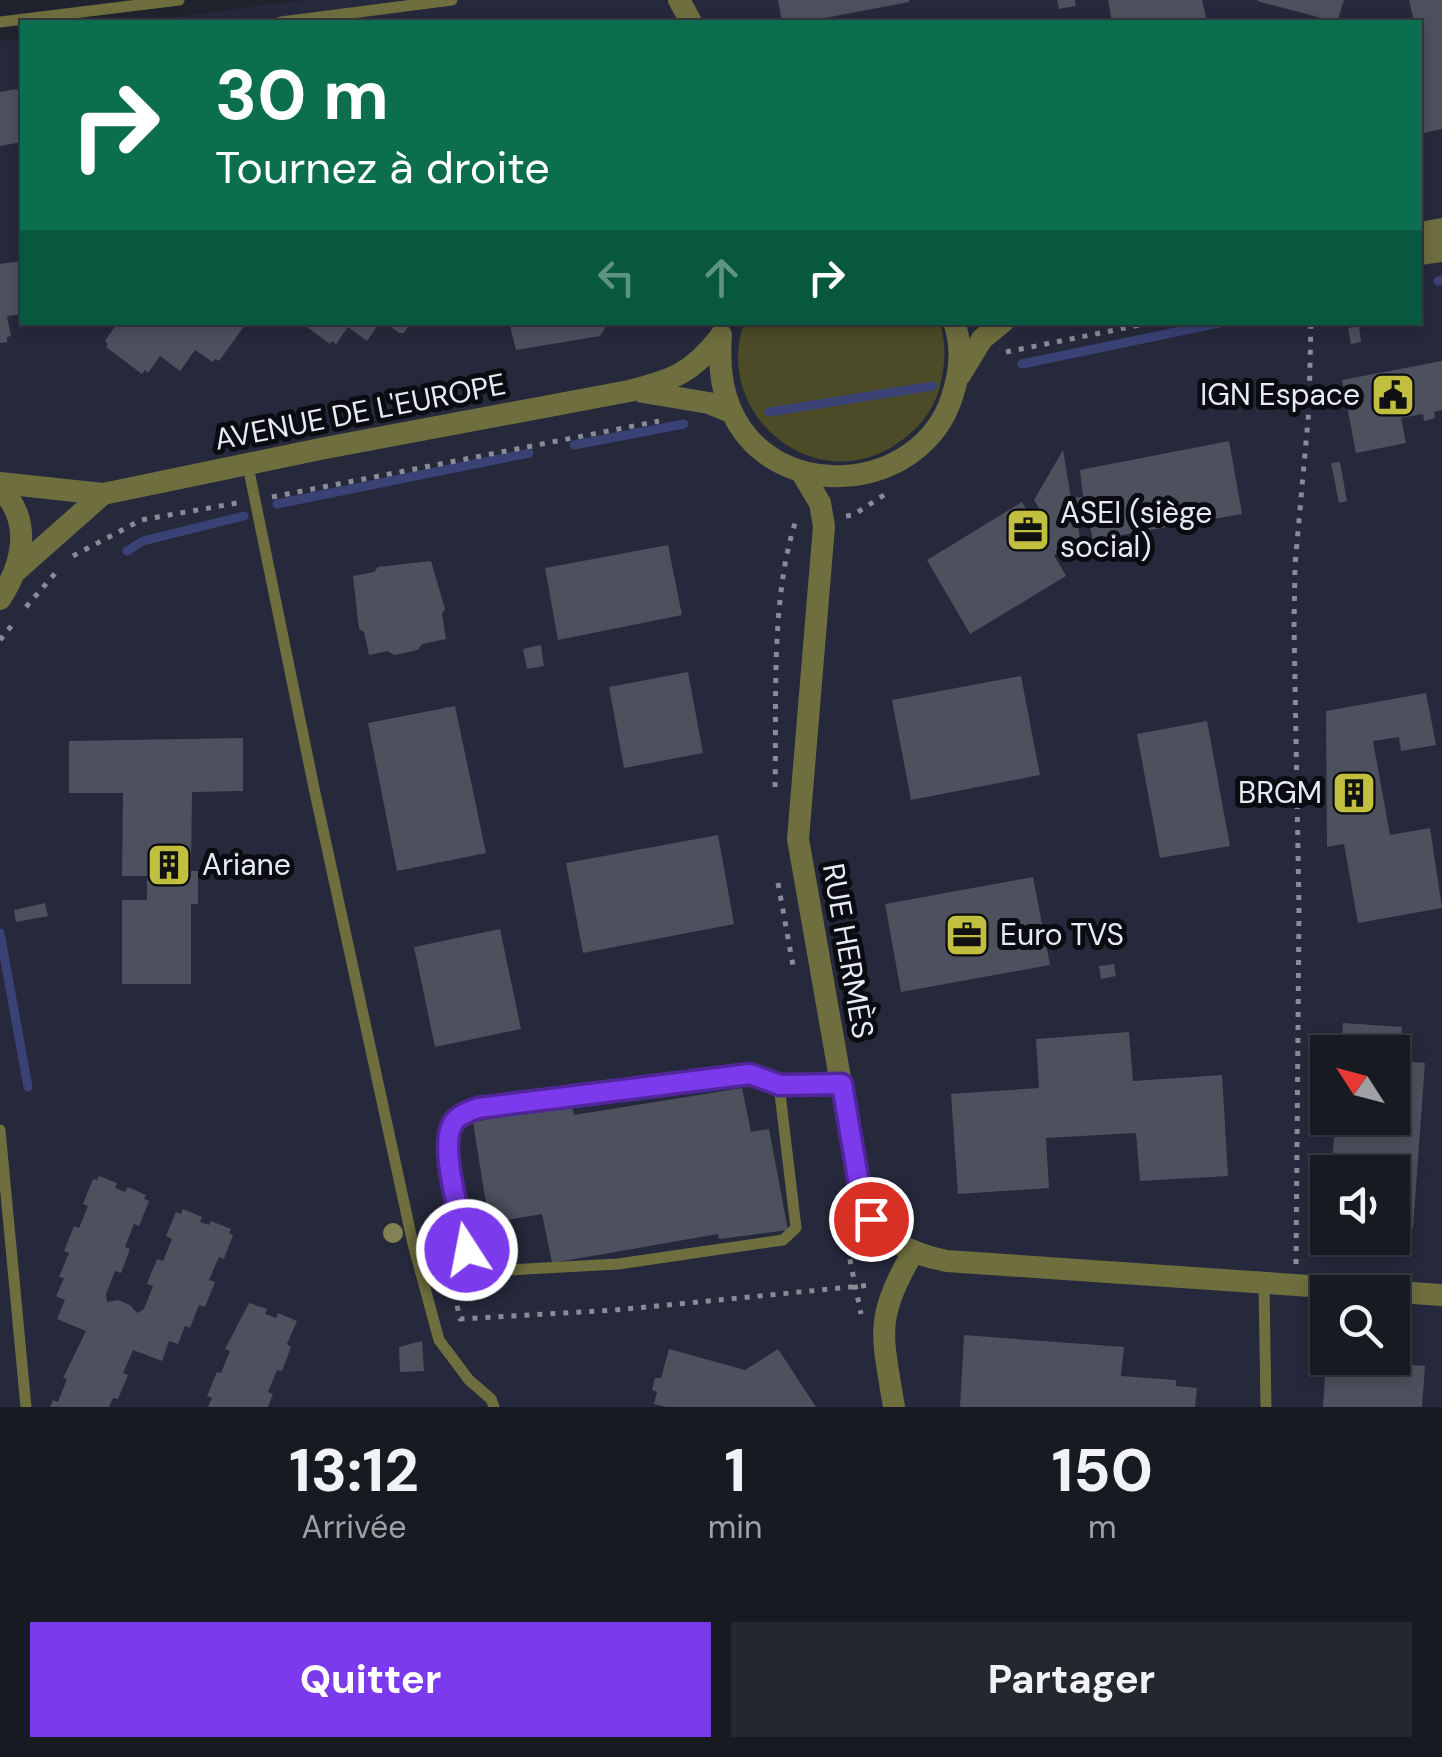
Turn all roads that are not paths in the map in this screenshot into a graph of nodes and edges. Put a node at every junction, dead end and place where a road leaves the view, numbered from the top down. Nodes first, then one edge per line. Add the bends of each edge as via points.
1 (179, 0) edge
2 (452, 0) edge
3 (297, 20) edge
4 (0, 22) edge
5 (955, 325) edge
6 (1000, 325) edge
7 (722, 330) edge
8 (960, 375) junction
9 (630, 391) junction
10 (732, 412) junction
11 (248, 466) junction
12 (802, 472) junction
13 (858, 477) junction
14 (0, 486) edge
15 (103, 494) junction
16 (826, 522) junction
17 (16, 571) junction
18 (0, 599) edge
19 (842, 1084) junction
20 (780, 1085) junction
21 (0, 1130) edge
22 (913, 1252) junction
23 (1264, 1284) junction
24 (1442, 1295) edge
25 (26, 1407) edge
26 (494, 1407) edge
27 (894, 1407) edge
28 (1266, 1407) edge

1 - 4 lane
2 - 3 lane
5 - 8 street
6 - 8 street
7 - 9 street, AVENUE DE L'EUROPE via 688,371
7 - 10 street via 720,375
8 - 13 street via 948,411 926,442 895,465
9 - 10 street, AVENUE DE L'EUROPE
9 - 11 street, AVENUE DE L'EUROPE
10 - 12 street via 749,438
11 - 15 street, AVENUE DE L'EUROPE
11 - 26 lane via 438,1340
12 - 13 street
12 - 16 street, RUE HERMÈS
13 - 16 street
14 - 15 street, AVENUE DE L'EUROPE
14 - 17 street, AVENUE DE L'EUROPE via 21,528
15 - 17 street, AVENUE DE L'EUROPE
16 - 19 street, RUE HERMÈS via 798,839
17 - 18 street, AVENUE DE L'EUROPE
19 - 20 lane
19 - 22 street, RUE HERMÈS via 862,1202 882,1232
20 - 20 lane via 750,1074 461,1114 447,1146 467,1250 490,1271 618,1264 783,1240 796,1228
21 - 25 lane
22 - 23 street, RUE HERMÈS via 946,1261
22 - 27 street via 894,1285 882,1331
23 - 24 street, RUE HERMÈS
23 - 28 lane

